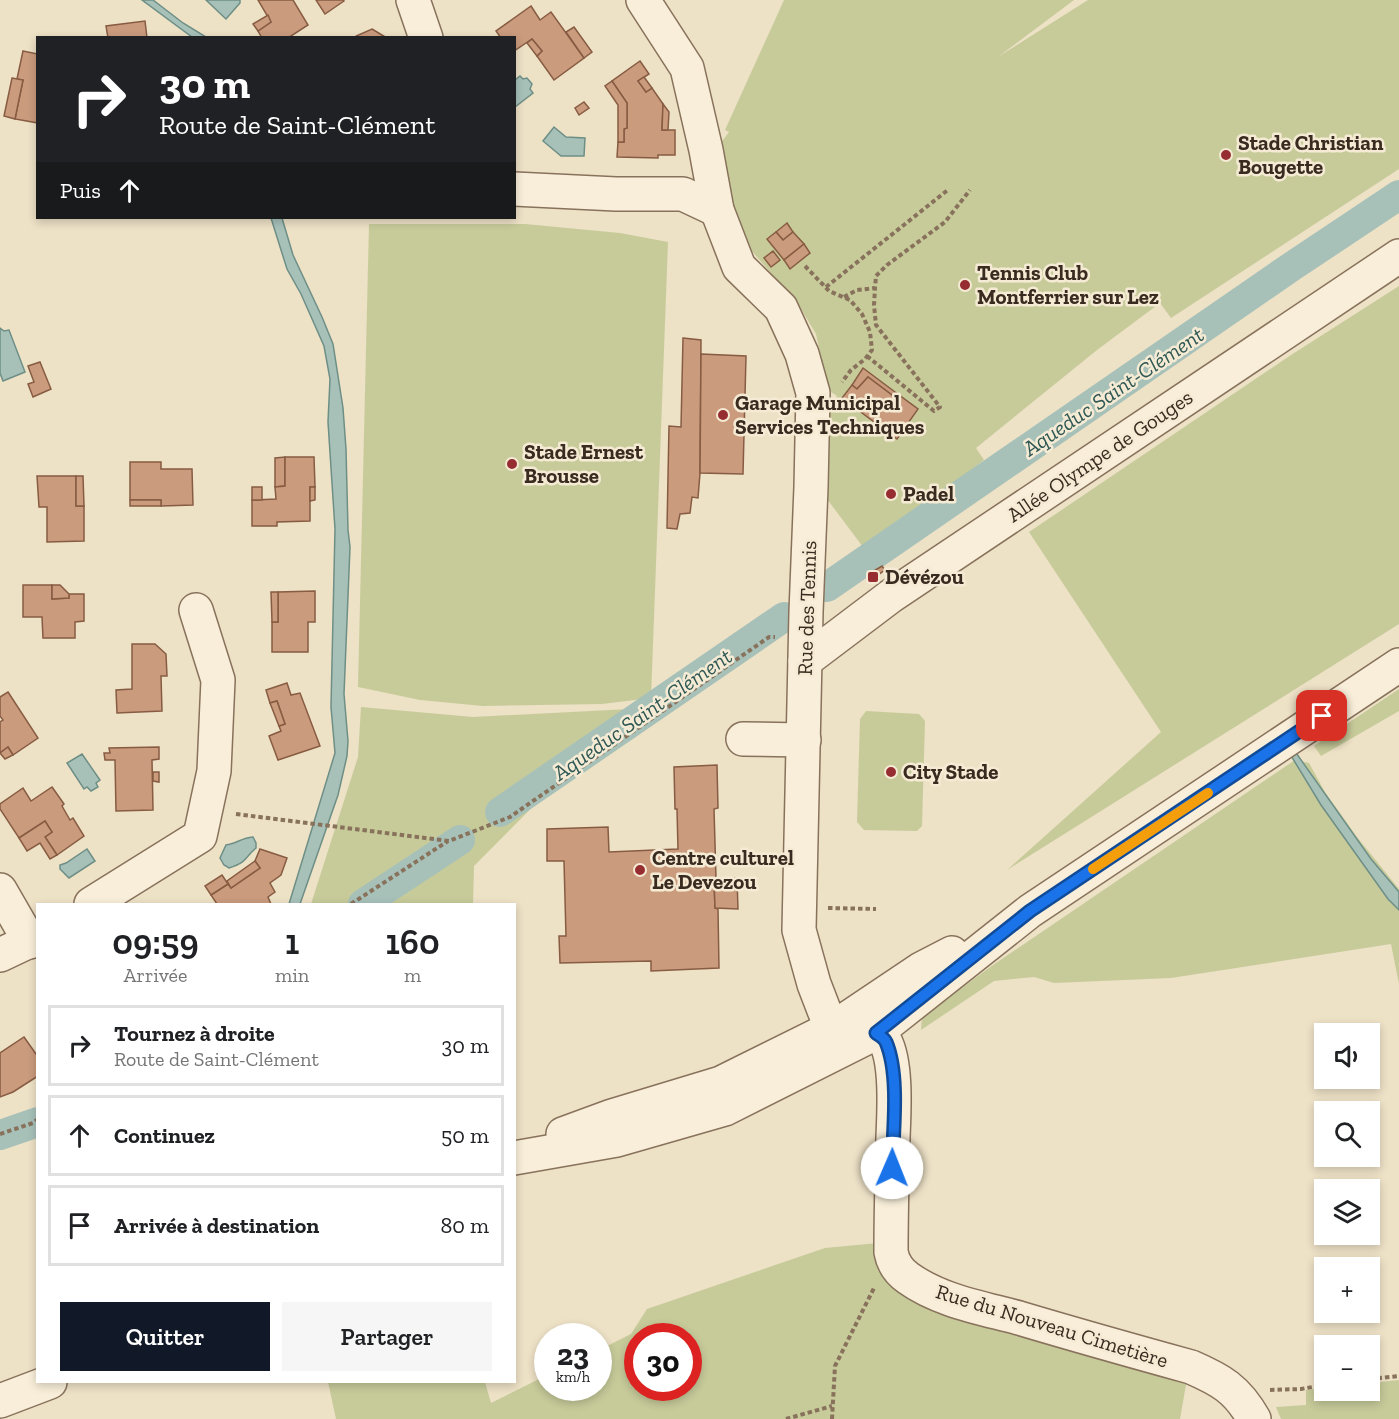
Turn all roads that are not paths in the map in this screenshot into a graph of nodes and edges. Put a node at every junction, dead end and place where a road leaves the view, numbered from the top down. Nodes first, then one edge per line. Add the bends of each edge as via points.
1 (413, 0) edge
2 (643, 0) edge
3 (425, 36) edge
4 (516, 189) edge
5 (717, 210) junction
6 (1399, 256) edge
7 (196, 610) dead end
8 (805, 661) junction
9 (1399, 665) edge
10 (743, 739) dead end
11 (804, 740) junction
12 (0, 890) edge
13 (93, 903) edge
14 (1030, 911) junction
15 (34, 939) edge
16 (0, 955) edge
17 (836, 1026) junction
18 (876, 1033) junction
19 (516, 1150) edge
20 (516, 1158) edge
21 (47, 1383) edge
22 (0, 1401) edge
23 (1247, 1409) edge

1 - 3 street
2 - 5 street, Rue des Tennis via 687,68
4 - 5 street via 683,194
5 - 8 street, Rue des Tennis via 739,267 781,308 802,354 813,393 802,516
6 - 8 street, Allée Olympe de Gouges via 898,607
7 - 13 street via 218,680 214,771 200,836
8 - 11 street, Rue des Tennis
9 - 14 street
10 - 11 street
11 - 17 street, Rue des Tennis via 799,930 826,1016
12 - 15 street
14 - 17 street via 921,969
14 - 18 street
15 - 16 street
17 - 18 street
17 - 19 street via 721,1083
18 - 20 street via 725,1109 617,1140
18 - 23 street, Rue du Nouveau Cimetière via 885,1040 893,1076 891,1252 895,1265 906,1277 943,1296 1191,1367 1229,1387
21 - 22 street

